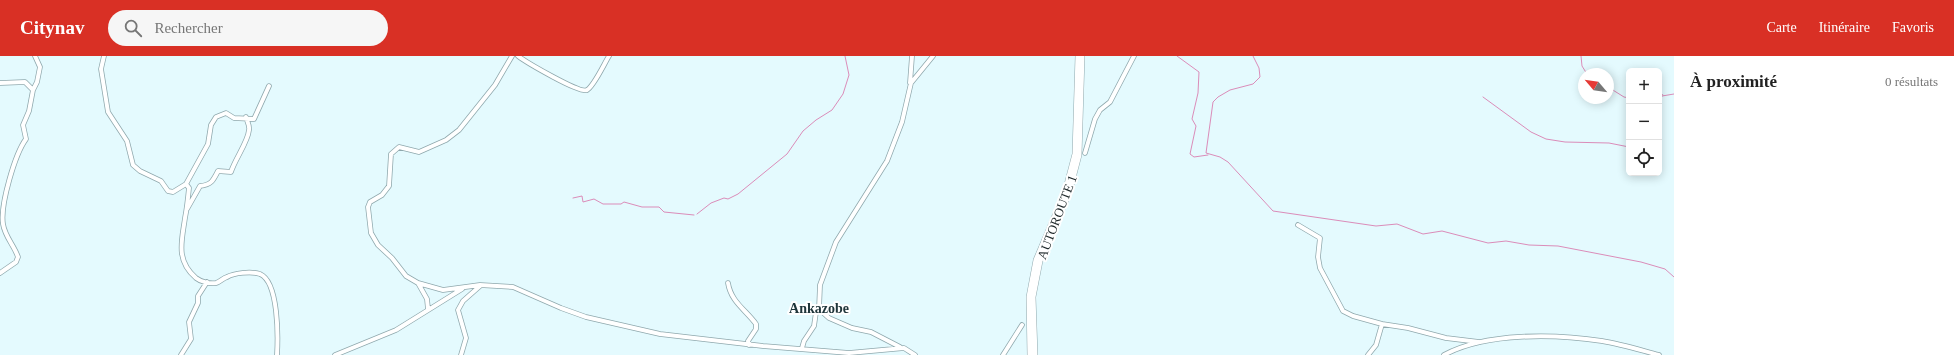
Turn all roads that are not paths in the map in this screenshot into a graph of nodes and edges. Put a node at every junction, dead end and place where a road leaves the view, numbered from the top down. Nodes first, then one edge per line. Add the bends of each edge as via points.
1 (35, 56) edge
2 (104, 56) edge
3 (512, 56) edge
4 (518, 56) edge
5 (609, 56) edge
6 (912, 56) edge
7 (933, 56) edge
8 (1078, 56) edge
9 (1082, 56) edge
10 (1134, 56) edge
11 (0, 83) edge
12 (269, 86) dead end
13 (911, 86) junction
14 (32, 90) junction
15 (246, 117) junction
16 (1084, 153) dead end
17 (186, 184) junction
18 (186, 211) junction
19 (1298, 225) dead end
20 (0, 273) edge
21 (207, 282) junction
22 (418, 283) junction
23 (728, 283) dead end
24 (480, 286) junction
25 (464, 287) junction
26 (428, 309) junction
27 (819, 309) junction
28 (1382, 324) junction
29 (1022, 325) dead end
30 (1483, 342) junction
31 (749, 345) junction
32 (802, 348) junction
33 (904, 348) junction
34 (181, 355) edge
35 (277, 355) edge
36 (336, 355) edge
37 (461, 355) edge
38 (915, 355) edge
39 (1003, 355) edge
40 (1030, 355) edge
41 (1034, 355) edge
42 (1368, 355) edge
43 (1444, 355) edge
44 (1659, 355) edge

1 - 14 street via 40,67 37,82
2 - 17 street via 101,69 108,112 127,141 133,165 161,181 168,191 173,192
3 - 22 street via 495,85 459,130 446,140 418,152 404,147 395,150 391,156 389,186 382,195 370,202 370,226 374,239 406,276
4 - 5 street via 583,91 592,85
6 - 13 street
7 - 13 street via 914,78
8 - 40 main road, AUTOROUTE 1 via 1075,154 1065,192 1036,260 1029,296
9 - 41 main road, AUTOROUTE 1 via 1079,154 1069,193 1040,261 1033,297
10 - 16 street via 1110,102 1100,110 1095,119
11 - 14 street via 25,82
12 - 15 street via 254,119
13 - 27 street via 902,122 887,161 836,242 830,256 820,285
14 - 20 street via 29,111 23,126 26,139 18,153 3,210 6,236 18,257 16,262
15 - 17 street via 234,118 226,113 216,117 210,129 208,144
15 - 18 street via 250,130 231,172 218,171 213,182 200,186
17 - 18 street via 189,188
18 - 21 street via 181,238 183,259 198,280
19 - 28 street via 1320,238 1320,268 1344,311
21 - 34 street via 198,296 198,303 189,322 191,339
21 - 35 street via 217,283 234,274 259,273 262,276 273,293 278,328
22 - 25 street via 443,290
22 - 26 street via 427,299
23 - 31 street via 734,300 756,324 748,341
24 - 25 street
24 - 31 street via 513,287 598,321 660,334
24 - 37 street via 463,301 458,310 466,338
25 - 26 street
26 - 36 street via 396,330
27 - 32 street via 816,312 814,326
27 - 33 street via 829,318 852,328 871,332
28 - 30 street via 1446,338
28 - 42 street via 1376,345
29 - 39 street
30 - 43 street
30 - 44 street via 1510,338 1556,337 1603,341
31 - 32 street
32 - 33 street via 849,353
33 - 38 street

